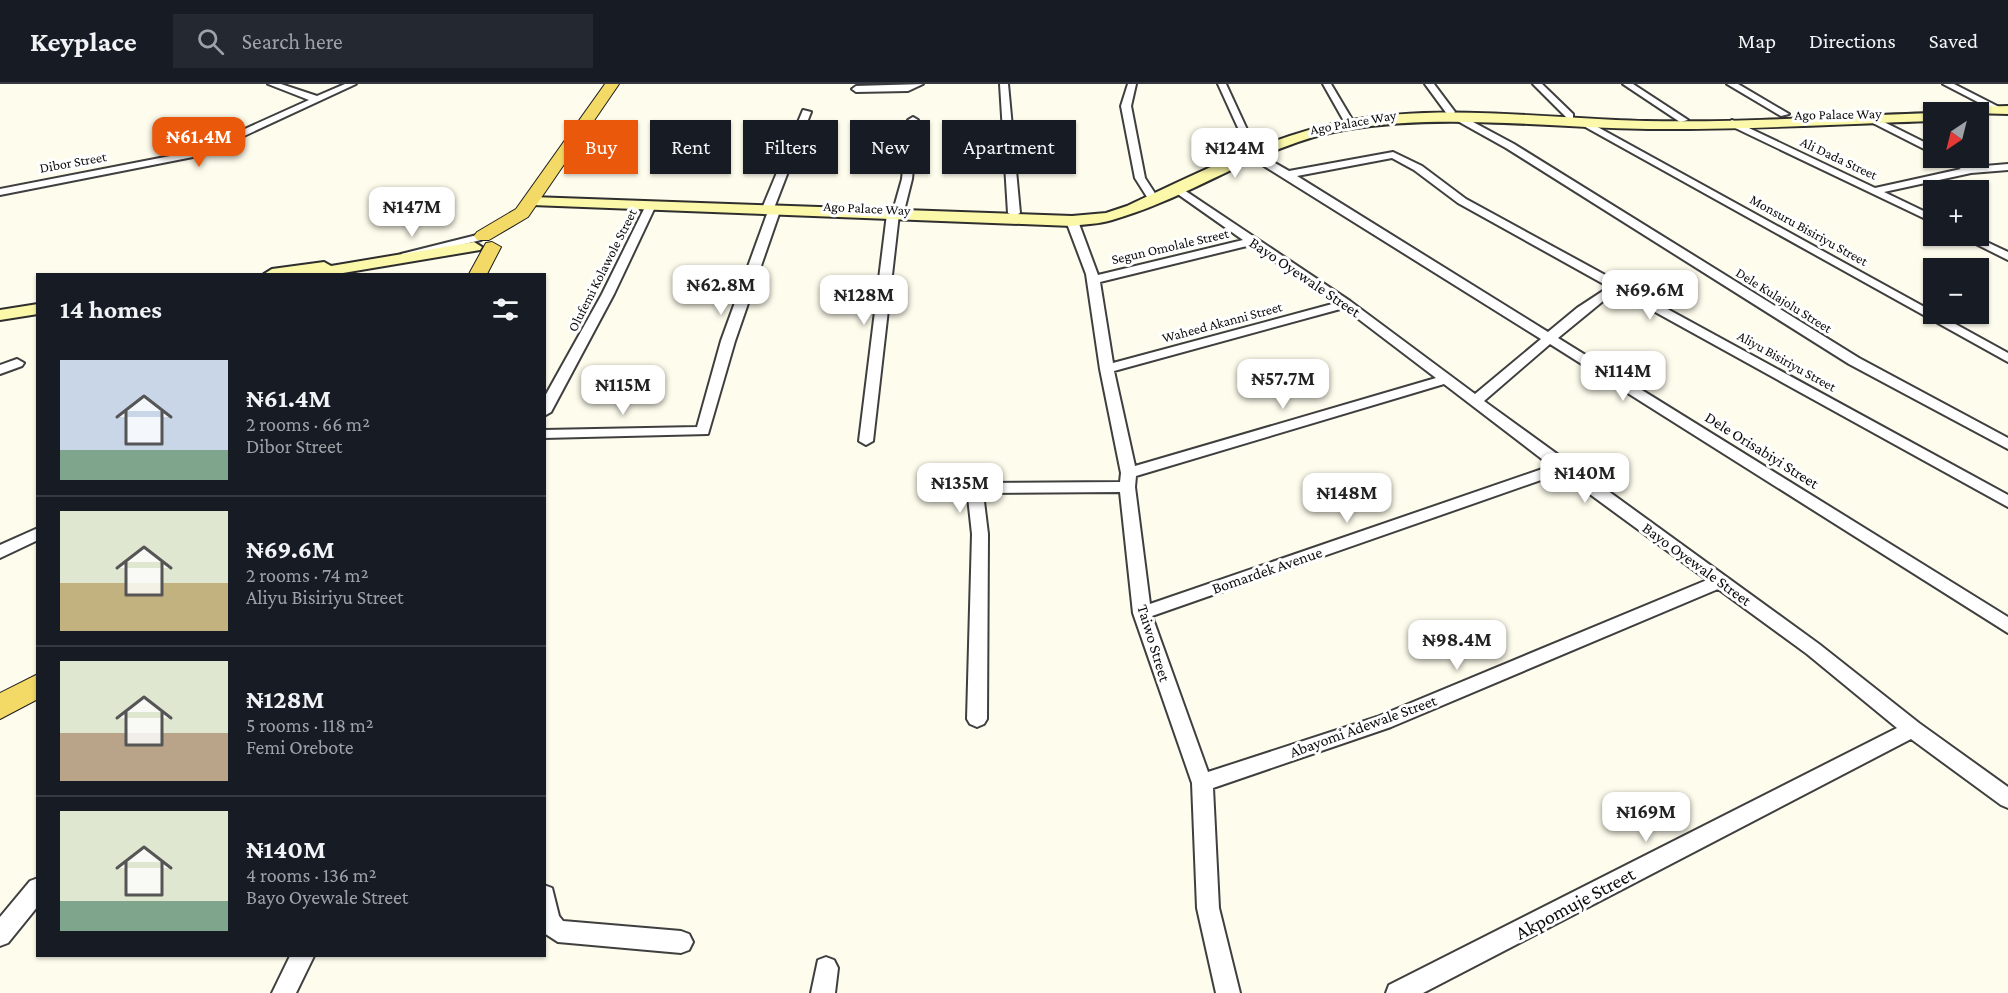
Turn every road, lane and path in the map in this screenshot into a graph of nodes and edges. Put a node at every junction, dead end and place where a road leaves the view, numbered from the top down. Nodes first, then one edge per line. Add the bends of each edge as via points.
1 (272, 84) edge
2 (352, 84) edge
3 (612, 84) edge
4 (616, 84) edge
5 (919, 84) edge
6 (1004, 84) edge
7 (1132, 84) edge
8 (1222, 84) edge
9 (1326, 84) edge
10 (1429, 84) edge
11 (1536, 84) edge
12 (1627, 84) edge
13 (1731, 84) edge
14 (1947, 84) edge
15 (856, 89) dead end
16 (316, 99) junction
17 (1989, 111) edge
18 (2005, 111) edge
19 (806, 112) dead end
20 (1453, 114) junction
21 (1784, 114) junction
22 (1989, 114) edge
23 (1923, 115) edge
24 (1923, 115) edge
25 (1868, 117) junction
26 (1683, 120) junction
27 (1348, 121) junction
28 (1583, 122) junction
29 (1648, 122) junction
30 (1732, 123) junction
31 (1923, 145) edge
32 (1251, 151) junction
33 (2008, 167) edge
34 (1967, 168) edge
35 (1971, 170) junction
36 (908, 174) edge
37 (1289, 174) junction
38 (1177, 190) junction
39 (1874, 191) junction
40 (0, 192) edge
41 (1151, 195) junction
42 (540, 198) junction
43 (651, 205) junction
44 (771, 209) junction
45 (896, 212) junction
46 (1014, 213) junction
47 (1923, 215) edge
48 (1072, 221) junction
49 (1253, 242) junction
50 (2008, 242) edge
51 (1987, 246) edge
52 (1989, 246) edge
53 (482, 252) edge
54 (2008, 256) edge
55 (354, 268) edge
56 (286, 273) edge
57 (317, 273) edge
58 (1095, 279) junction
59 (1621, 287) junction
60 (1346, 304) junction
61 (36, 309) edge
62 (0, 315) edge
63 (36, 317) edge
64 (0, 322) edge
65 (1551, 338) junction
66 (2008, 358) edge
67 (17, 363) dead end
68 (1107, 369) junction
69 (0, 370) edge
70 (1447, 379) junction
71 (1476, 401) junction
72 (546, 408) edge
73 (546, 434) edge
74 (866, 441) dead end
75 (2008, 444) edge
76 (1563, 467) junction
77 (1128, 480) junction
78 (2008, 502) edge
79 (36, 534) edge
80 (3, 547) edge
81 (1721, 581) junction
82 (1142, 613) junction
83 (2008, 626) edge
84 (36, 686) edge
85 (0, 707) edge
86 (977, 719) dead end
87 (1912, 729) junction
88 (1202, 783) junction
89 (2008, 799) edge
90 (36, 890) edge
91 (546, 908) edge
92 (0, 935) edge
93 (681, 942) dead end
94 (302, 957) edge
95 (826, 968) dead end
96 (284, 993) edge
97 (823, 993) edge
98 (1228, 993) edge
99 (1398, 993) edge

1 - 16 street
2 - 16 street, Dibor Street
3 - 42 main road
4 - 42 main road
5 - 15 street via 908,88
6 - 46 street
7 - 41 street via 1126,106 1140,178
8 - 32 street
9 - 27 street
10 - 20 street
11 - 28 street, Monsuru Bisiriyu Street
12 - 26 street
13 - 21 street
14 - 18 street
16 - 40 street, Dibor Street via 199,153
17 - 18 main road
18 - 22 main road
19 - 44 street
20 - 27 main road, Ago Palace Way via 1396,113
20 - 28 main road, Ago Palace Way
20 - 32 main road, Ago Palace Way via 1348,126
20 - 75 street, Dele Kulajolu Street via 1854,362
21 - 23 main road, Ago Palace Way
21 - 26 main road, Ago Palace Way
24 - 25 main road, Ago Palace Way
25 - 30 main road, Ago Palace Way
25 - 31 street
26 - 29 main road, Ago Palace Way
27 - 32 main road, Ago Palace Way via 1293,134
28 - 29 main road, Ago Palace Way
28 - 66 street, Monsuru Bisiriyu Street
29 - 30 main road, Ago Palace Way
30 - 39 street, Ali Dada Street
32 - 37 street, Dele Orisabiyi Street
32 - 38 main road, Ago Palace Way
32 - 41 main road, Ago Palace Way
33 - 35 street
34 - 35 street
35 - 39 street
36 - 45 street
37 - 59 street, Aliyu Bisiriyu Street via 1393,155 1418,168 1462,201
37 - 65 street, Dele Orisabiyi Street via 1398,246
38 - 48 main road, Ago Palace Way via 1115,215
38 - 49 street, Bayo Oyewale Street
39 - 47 street, Ali Dada Street
41 - 46 main road, Ago Palace Way via 1128,205 1087,213
42 - 43 main road, Ago Palace Way
42 - 44 main road, Ago Palace Way
42 - 53 main road
43 - 44 main road, Ago Palace Way
43 - 72 street, Olufemi Kolawole Street
44 - 45 main road, Ago Palace Way
44 - 73 street via 703,431
45 - 46 main road, Ago Palace Way
45 - 48 main road, Ago Palace Way
45 - 74 street
48 - 58 street, Taiwo Street
49 - 58 street, Segun Omolale Street
49 - 60 street, Bayo Oyewale Street
50 - 52 street
51 - 54 street
53 - 55 main road
55 - 56 main road
55 - 57 main road
58 - 68 street, Taiwo Street
59 - 65 street via 1598,298
59 - 78 street, Aliyu Bisiriyu Street
60 - 68 street, Waheed Akanni Street
60 - 70 street, Bayo Oyewale Street
61 - 62 main road
63 - 64 main road
65 - 71 street
65 - 83 street, Dele Orisabiyi Street
67 - 69 street
68 - 77 street, Taiwo Street
70 - 71 street, Bayo Oyewale Street
70 - 77 street
71 - 76 street, Bayo Oyewale Street
76 - 81 street, Bayo Oyewale Street
76 - 82 street, Bomardek Avenue
77 - 82 street, Taiwo Street
77 - 86 street via 975,488 980,534
79 - 80 street
81 - 87 street, Bayo Oyewale Street
81 - 88 street, Abayomi Adewale Street via 1384,722
82 - 88 street, Taiwo Street
84 - 85 main road
87 - 89 street, Bayo Oyewale Street
87 - 99 street, Akpomuje Street
88 - 98 street, Taiwo Street via 1208,908
90 - 92 street
91 - 93 street via 548,921 558,931
94 - 96 street
95 - 97 street

